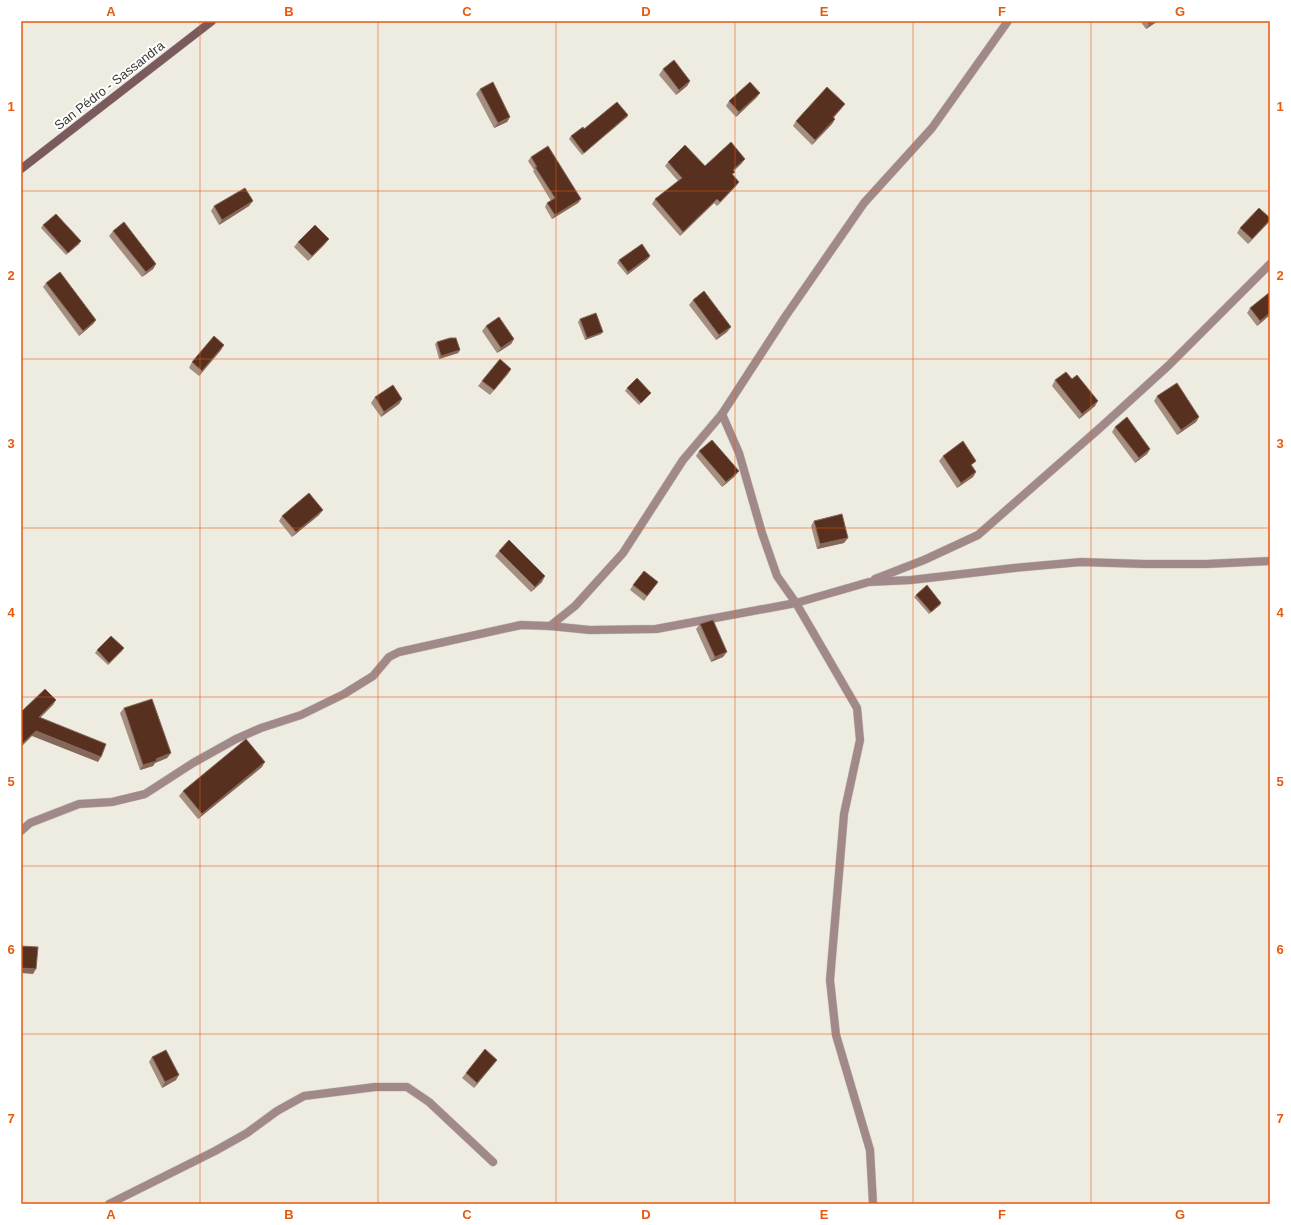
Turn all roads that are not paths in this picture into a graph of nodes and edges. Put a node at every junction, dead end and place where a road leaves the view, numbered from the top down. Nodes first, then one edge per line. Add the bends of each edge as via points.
1 (212, 21) edge
2 (1008, 21) edge
3 (21, 169) edge
4 (1270, 264) edge
5 (722, 414) junction
6 (1270, 561) edge
7 (869, 582) junction
8 (796, 603) junction
9 (550, 626) junction
10 (21, 831) edge
11 (493, 1162) dead end
12 (109, 1204) edge
13 (873, 1204) edge

1 - 3 main road, San Pédro - Sassandra
2 - 5 street via 932,128 864,203
4 - 7 street via 1168,366 978,535
5 - 8 street via 739,453 777,576
5 - 9 street via 683,460 623,553 575,606
6 - 7 street via 1199,564 1081,562
7 - 8 street
8 - 9 street via 656,628 590,630
8 - 13 street via 857,708 860,740 844,814 830,980 836,1034 870,1150
9 - 10 street via 521,625 399,652 389,657 373,676 344,694 300,715 236,739 193,762 145,794 112,802 79,804 30,823
11 - 12 street via 429,1102 407,1087 375,1087 304,1096 215,1152

